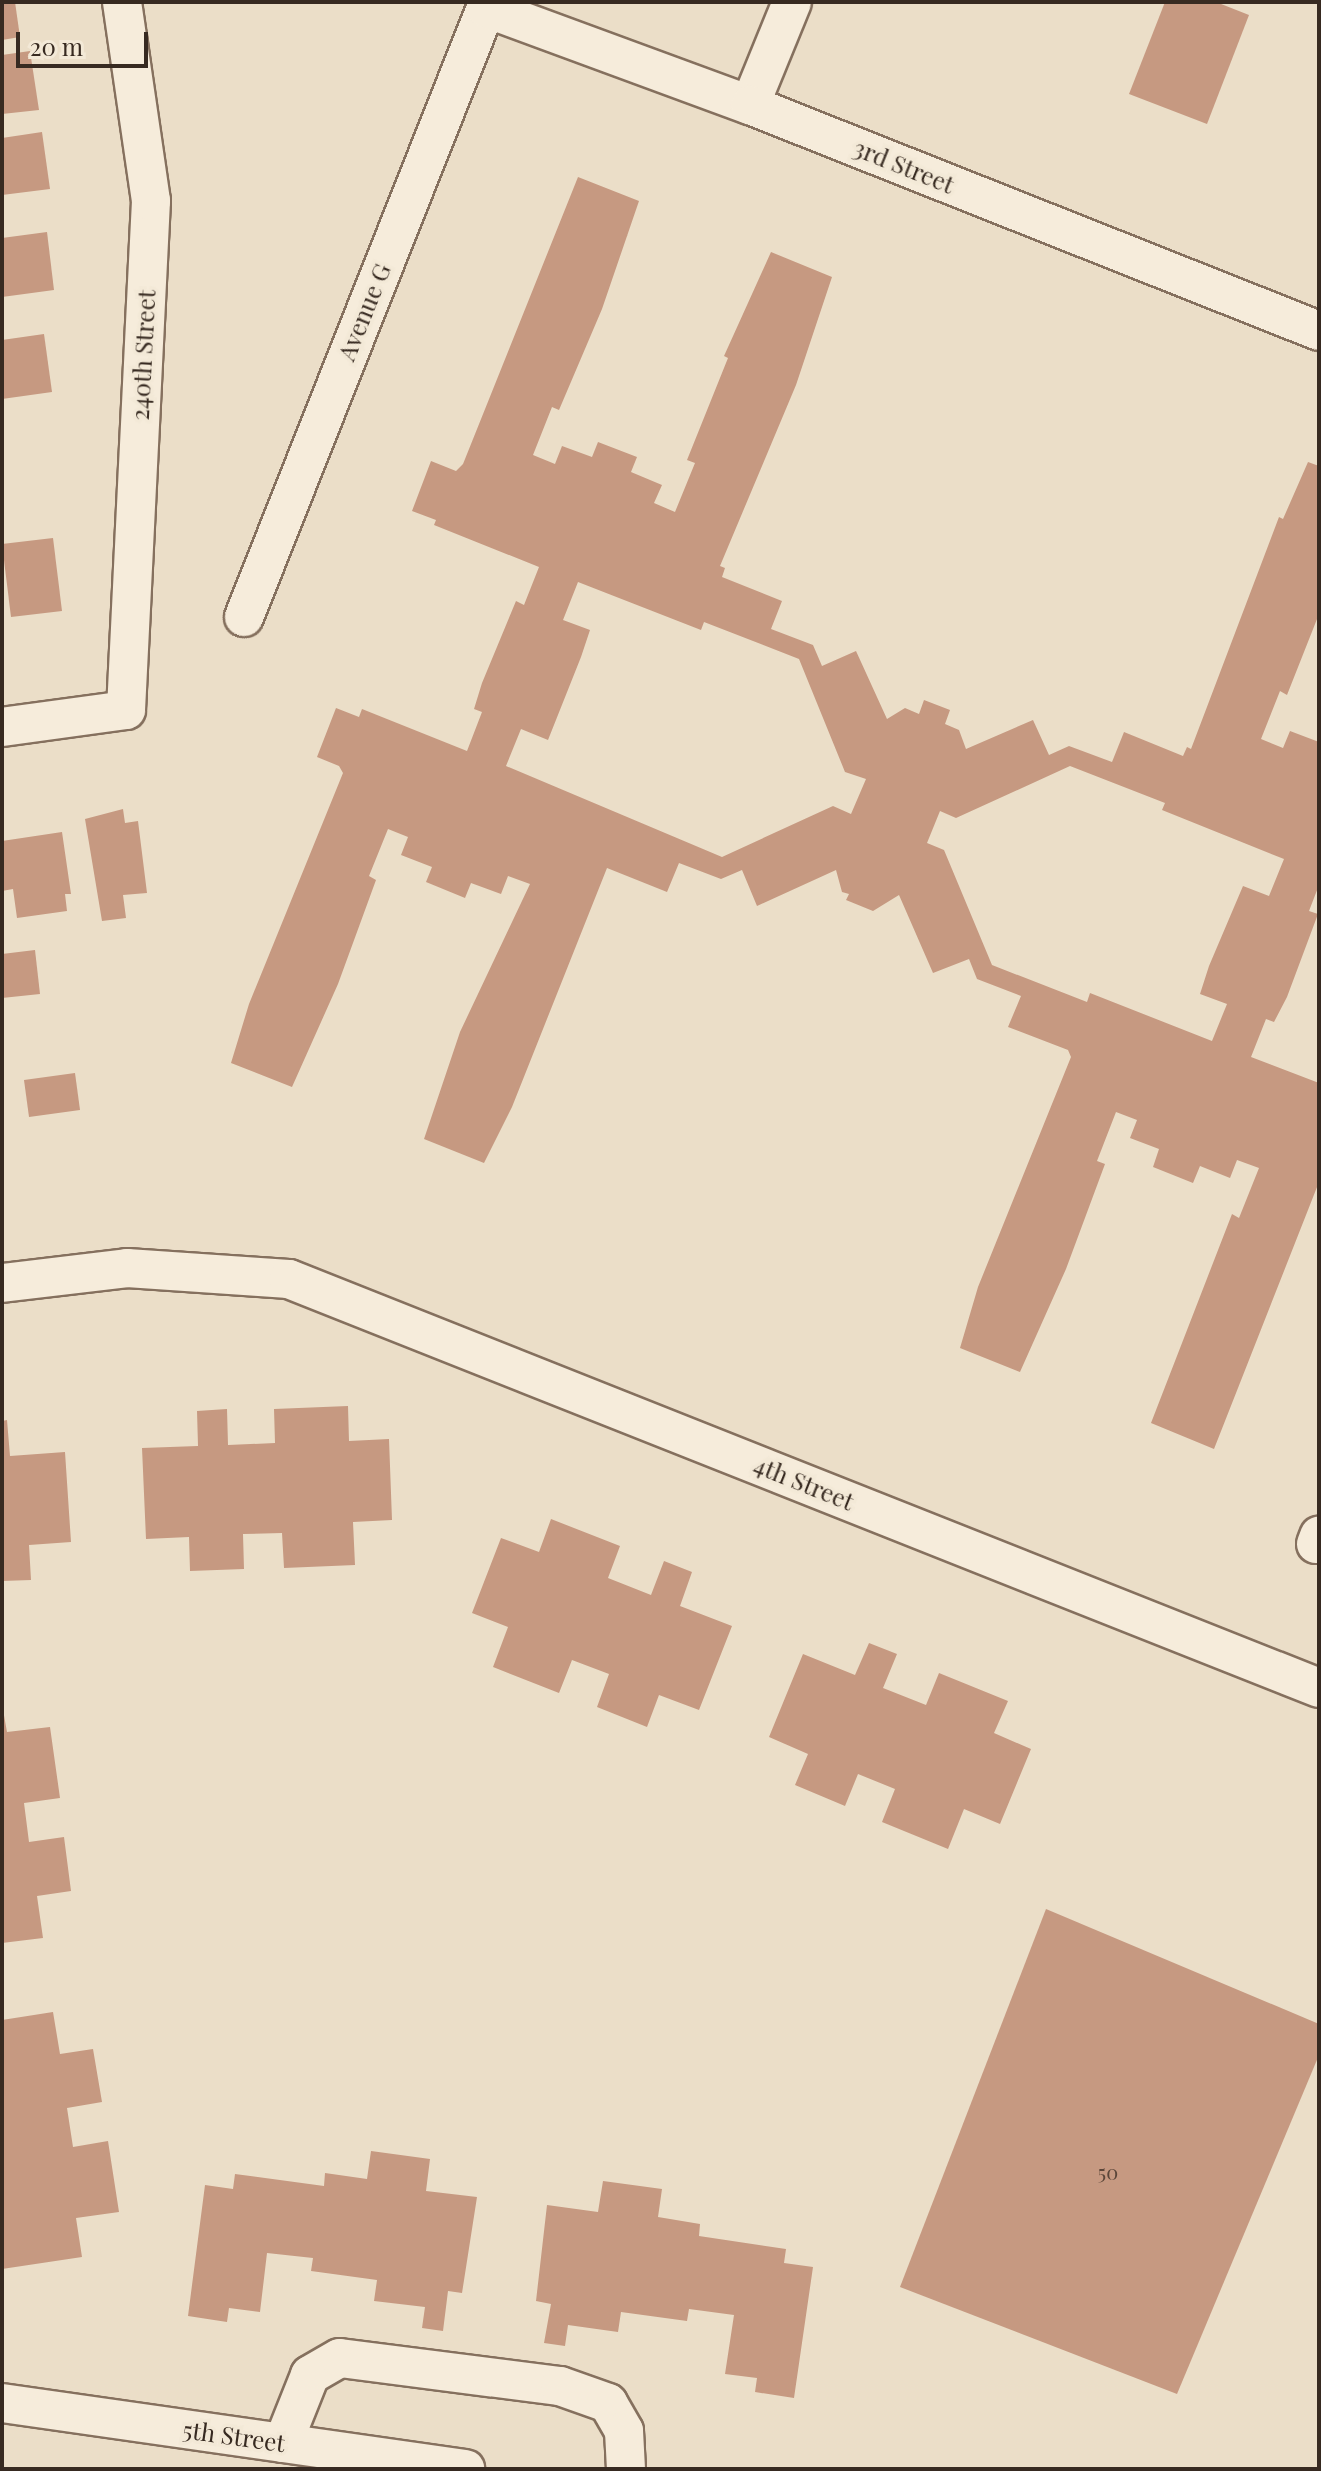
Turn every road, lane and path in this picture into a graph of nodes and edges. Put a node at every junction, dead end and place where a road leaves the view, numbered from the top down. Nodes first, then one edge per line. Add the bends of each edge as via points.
1 (122, 2) edge
2 (792, 2) edge
3 (486, 8) joint
4 (750, 105) junction
5 (1319, 331) edge
6 (244, 617) dead end
7 (2, 727) edge
8 (2, 1283) edge
9 (1319, 1688) edge
10 (2, 2403) edge
11 (283, 2443) junction
12 (465, 2469) edge
13 (626, 2469) edge

1 - 7 street, 240th Street via 151,201 126,710
2 - 4 street
3 - 4 street, 3rd Street
3 - 6 street, Avenue G
4 - 5 street, 3rd Street
8 - 9 street, 4th Street via 127,1268 289,1279
10 - 11 street, 5th Street
11 - 12 street, 5th Street
11 - 13 street via 310,2375 340,2358 560,2386 608,2403 624,2431

